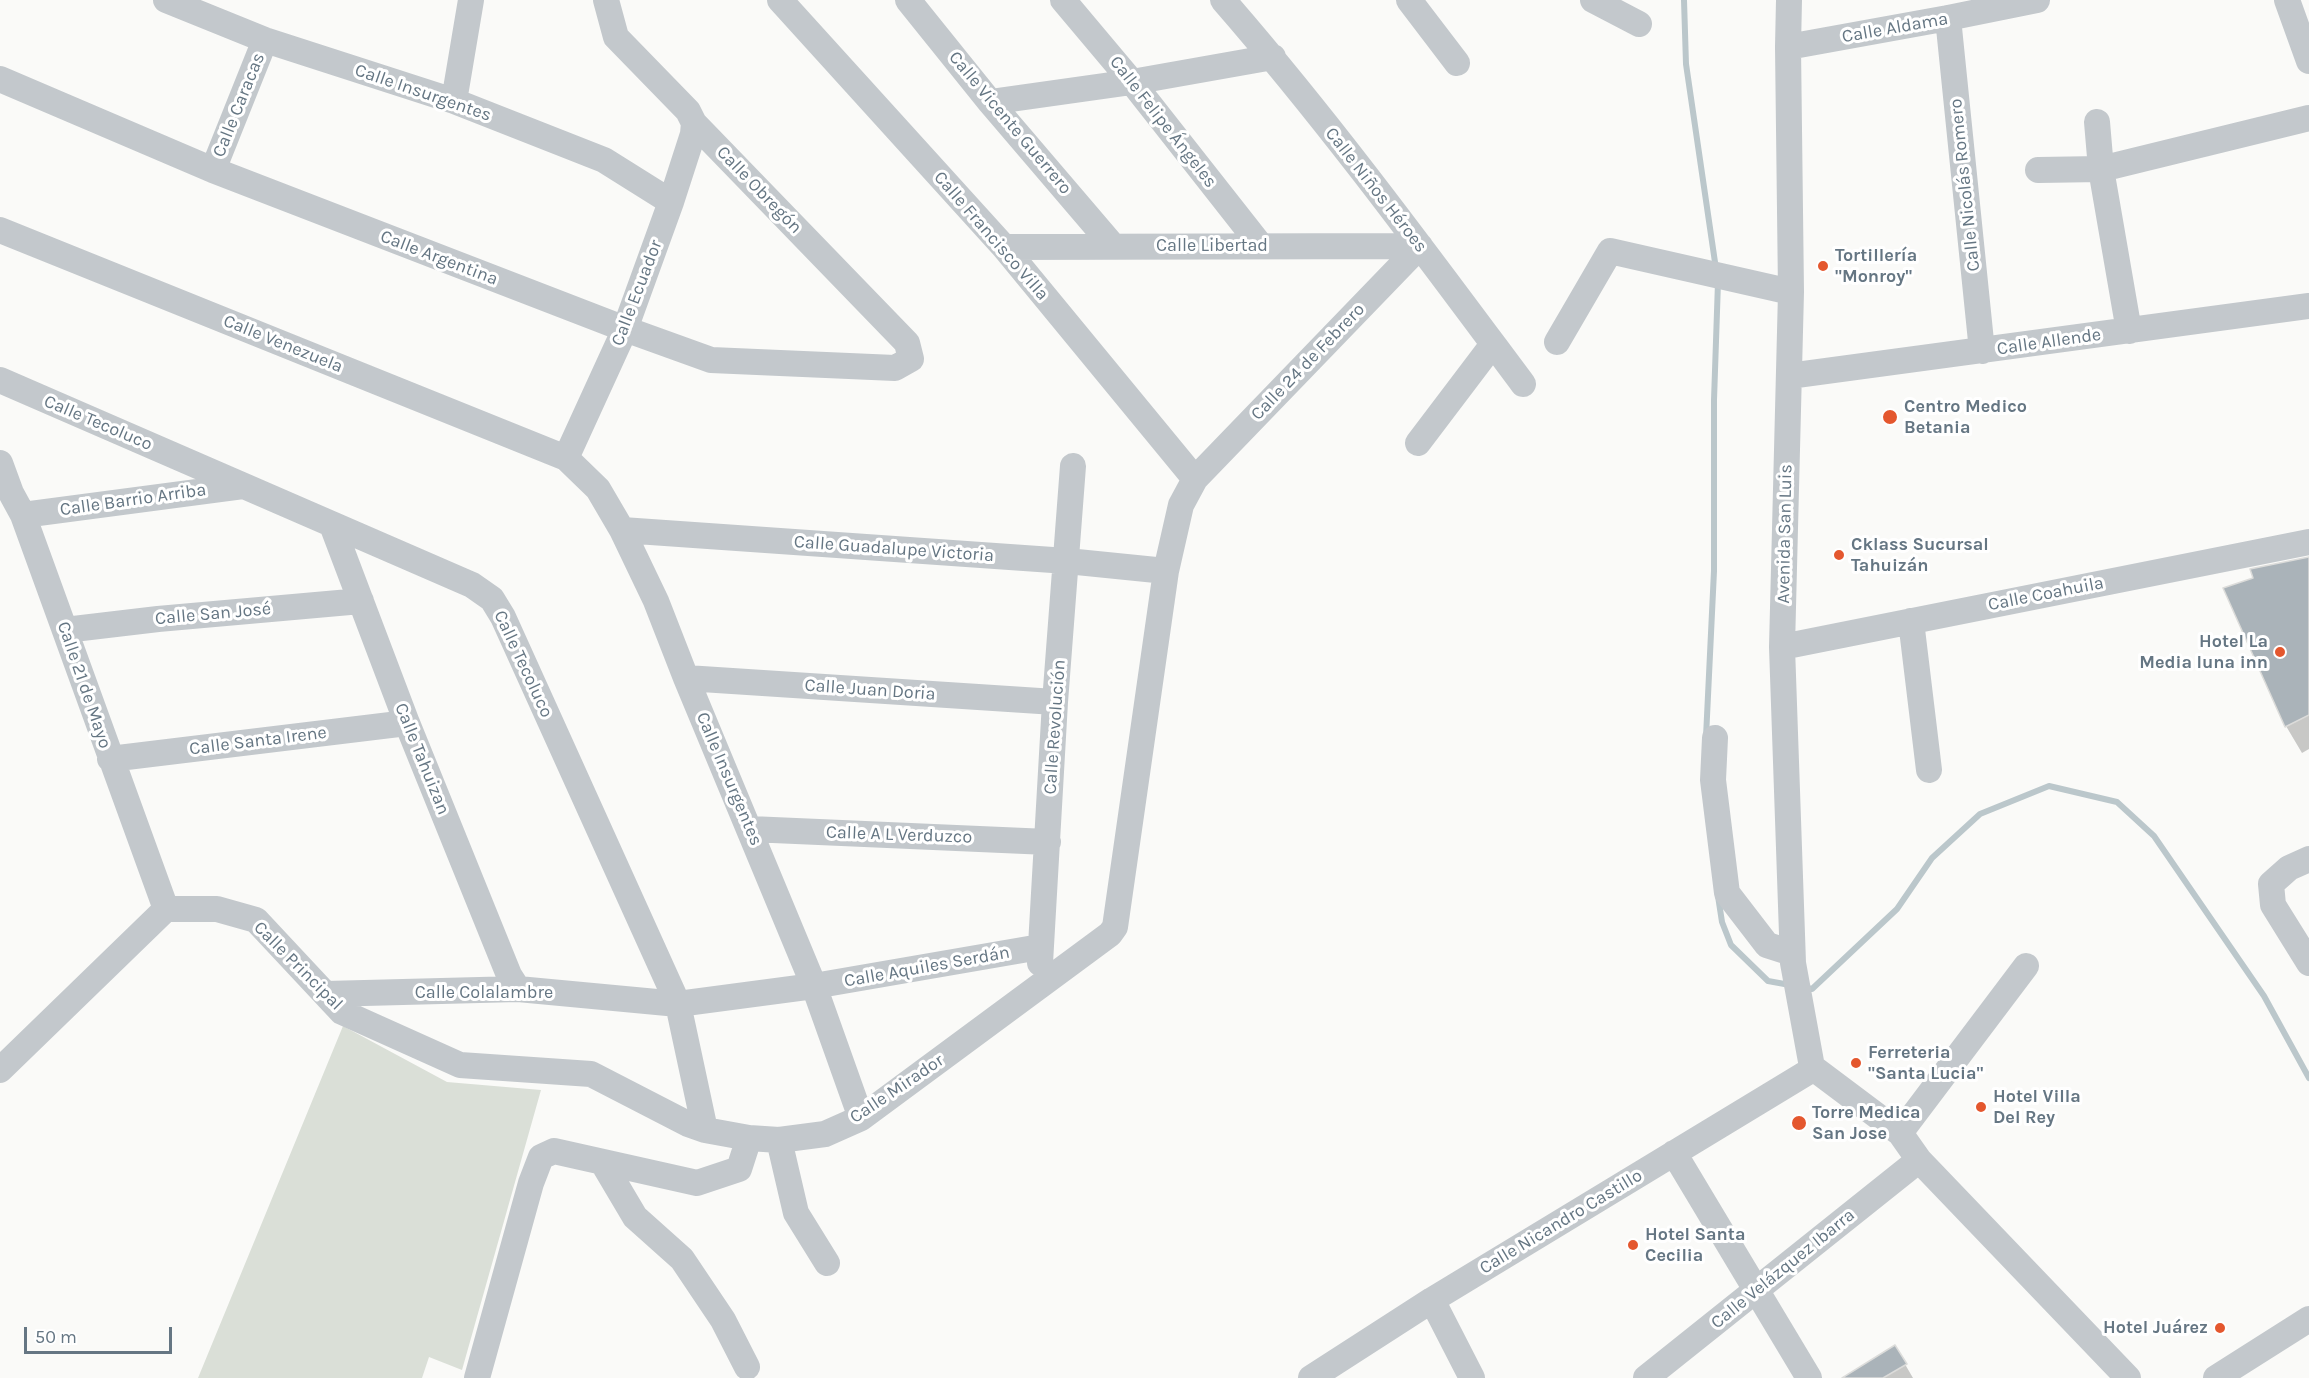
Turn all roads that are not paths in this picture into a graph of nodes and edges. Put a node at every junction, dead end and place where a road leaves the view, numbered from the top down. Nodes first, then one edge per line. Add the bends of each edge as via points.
1 (166, 0) edge
2 (471, 0) edge
3 (606, 0) edge
4 (780, 0) edge
5 (908, 0) edge
6 (1064, 0) edge
7 (1223, 0) edge
8 (1409, 0) edge
9 (1593, 0) edge
10 (1789, 0) edge
11 (2037, 0) edge
12 (2286, 0) edge
13 (1948, 18) junction
14 (1639, 24) dead end
15 (265, 40) junction
16 (1788, 47) junction
17 (1273, 57) junction
18 (2309, 60) edge
19 (1457, 63) dead end
20 (0, 80) edge
21 (1132, 82) junction
22 (454, 101) junction
23 (990, 102) junction
24 (2309, 118) edge
25 (2097, 122) dead end
26 (694, 123) junction
27 (2101, 169) junction
28 (213, 170) junction
29 (2038, 170) dead end
30 (671, 202) junction
31 (0, 230) edge
32 (1113, 246) junction
33 (1261, 246) junction
34 (1420, 246) junction
35 (1004, 247) junction
36 (1791, 292) junction
37 (2309, 306) edge
38 (625, 330) junction
39 (2129, 331) junction
40 (1557, 342) dead end
41 (1493, 344) junction
42 (1982, 351) junction
43 (895, 368) joint
44 (1789, 376) junction
45 (0, 380) edge
46 (1523, 384) dead end
47 (1418, 443) dead end
48 (566, 458) junction
49 (0, 463) edge
50 (1073, 466) dead end
51 (1195, 479) junction
52 (244, 485) junction
53 (11, 500) edge
54 (332, 525) junction
55 (622, 530) junction
56 (2309, 542) edge
57 (1067, 561) junction
58 (1166, 571) junction
59 (361, 601) junction
60 (1911, 621) junction
61 (65, 630) junction
62 (1782, 647) junction
63 (686, 678) junction
64 (1055, 702) junction
65 (406, 723) junction
66 (1715, 738) dead end
67 (110, 759) junction
68 (1929, 770) dead end
69 (750, 829) junction
70 (1048, 842) junction
71 (2309, 860) edge
72 (166, 909) junction
73 (1114, 927) joint
74 (1040, 948) junction
75 (1792, 958) junction
76 (2309, 963) edge
77 (2026, 966) dead end
78 (814, 986) junction
79 (1040, 987) junction
80 (518, 989) junction
81 (326, 994) junction
82 (678, 1004) junction
83 (1812, 1068) junction
84 (508, 1069) joint
85 (0, 1070) edge
86 (861, 1118) junction
87 (705, 1130) junction
88 (1900, 1133) junction
89 (749, 1138) junction
90 (779, 1140) junction
91 (1674, 1153) junction
92 (1919, 1160) junction
93 (603, 1163) junction
94 (827, 1263) dead end
95 (1755, 1290) junction
96 (1432, 1300) junction
97 (2309, 1319) edge
98 (747, 1367) dead end
99 (477, 1378) edge
100 (1311, 1378) edge
101 (1472, 1378) edge
102 (1646, 1378) edge
103 (1809, 1378) edge
104 (2128, 1378) edge
105 (2216, 1378) edge

1 - 15 street, Calle Insurgentes
2 - 22 street
3 - 26 street, Calle Obregón via 616,37 688,111
4 - 35 street, Calle Francisco Villa
5 - 23 street, Calle Vicente Guerrero
6 - 21 street, Calle Felipe Ángeles
7 - 17 street, Calle Niños Héroes
8 - 19 street
9 - 14 street
10 - 16 street, Avenida San Luis
11 - 13 street, Calle Aldama
12 - 18 street
13 - 16 street, Calle Aldama
13 - 42 street, Calle Nicolás Romero
15 - 22 street, Calle Insurgentes
15 - 28 street, Calle Caracas
16 - 36 street, Avenida San Luis
17 - 21 street
17 - 34 street, Calle Niños Héroes
20 - 28 street, Calle Argentina
21 - 23 street
21 - 33 street, Calle Felipe Ángeles
22 - 30 street, Calle Insurgentes via 604,160
23 - 32 street, Calle Vicente Guerrero
24 - 27 street
25 - 27 street
26 - 30 street, Calle Ecuador
26 - 43 street, Calle Obregón via 907,343 911,359
27 - 29 street
27 - 39 street
28 - 38 street, Calle Argentina
30 - 38 street, Calle Ecuador
31 - 48 street, Calle Venezuela
32 - 33 street, Calle Libertad
32 - 35 street, Calle Libertad
33 - 34 street, Calle Libertad
34 - 41 street, Calle Niños Héroes
34 - 51 street, Calle 24 de Febrero
35 - 51 street, Calle Francisco Villa
36 - 40 street via 1610,251
36 - 44 street, Avenida San Luis
37 - 39 street, Calle Allende
38 - 43 street, Calle Argentina via 711,360
38 - 48 street, Calle Ecuador
39 - 42 street, Calle Allende
41 - 46 street, Calle Niños Héroes
41 - 47 street
42 - 44 street, Calle Allende
44 - 62 street, Avenida San Luis
45 - 52 street, Calle Tecoluco
48 - 55 street, Calle Insurgentes via 598,489
49 - 53 street, Calle 21 de Mayo
50 - 57 street, Calle Revolución
51 - 58 street, Calle 24 de Febrero via 1181,505
52 - 53 street, Calle Barrio Arriba
52 - 54 street, Calle Tecoluco
53 - 61 street, Calle 21 de Mayo
54 - 59 street, Calle Tahuizan
54 - 82 street, Calle Tecoluco via 472,585 492,599
55 - 57 street, Calle Guadalupe Victoria
55 - 63 street, Calle Insurgentes via 657,601
56 - 60 street, Calle Coahuila
57 - 58 street, Calle Guadalupe Victoria
57 - 64 street, Calle Revolución
58 - 73 street, Calle 24 de Febrero
59 - 61 street, Calle San José
59 - 65 street, Calle Tahuizan
60 - 62 street, Calle Coahuila
60 - 68 street
61 - 67 street, Calle 21 de Mayo
62 - 75 street, Avenida San Luis
63 - 64 street, Calle Juan Doria
63 - 69 street, Calle Insurgentes
64 - 70 street, Calle Revolución
65 - 67 street, Calle Santa Irene
65 - 80 street, Calle Tahuizan
66 - 75 street via 1713,780 1727,892 1767,945
67 - 72 street, Calle 21 de Mayo
69 - 70 street, Calle A L Verduzco
69 - 78 street, Calle Insurgentes
70 - 74 street, Calle Revolución
71 - 76 street via 2289,868 2271,884 2273,905
72 - 81 street, Calle Principal via 217,909 256,920
72 - 85 street
73 - 79 street, Calle Mirador
74 - 78 street, Calle Aquiles Serdán
74 - 79 street, Calle Revolución
75 - 83 street, Avenida San Luis
77 - 88 street
78 - 82 street, Calle Aquiles Serdán
78 - 86 street, Calle Insurgentes
79 - 86 street, Calle Mirador
80 - 81 street, Calle Colalambre
80 - 82 street, Calle Colalambre
81 - 84 street, Calle Principal via 342,1012 460,1065
82 - 87 street, Calle Tecoluco
83 - 88 street
83 - 91 street, Calle Nicandro Castillo
84 - 87 street, Calle Mirador via 591,1074
86 - 90 street, Calle Mirador via 825,1134
87 - 89 street, Calle Mirador
88 - 92 street
89 - 90 street, Calle Mirador
89 - 93 street via 739,1169 697,1183
90 - 94 street via 796,1213
91 - 95 street
91 - 96 street, Calle Nicandro Castillo
92 - 95 street, Calle Velázquez Ibarra
92 - 104 street
93 - 98 street via 635,1217 682,1259 723,1320
93 - 99 street via 554,1151 541,1156
95 - 102 street, Calle Velázquez Ibarra
95 - 103 street
96 - 100 street, Calle Nicandro Castillo
96 - 101 street
97 - 105 street

